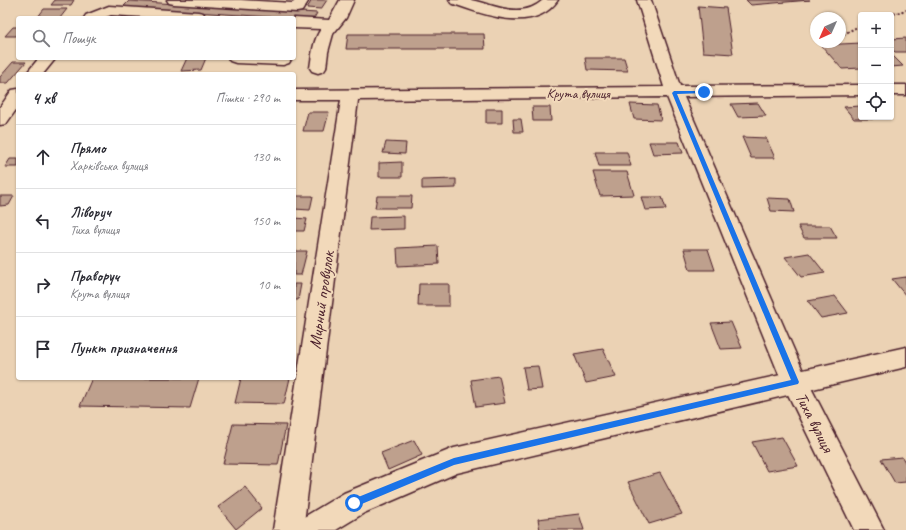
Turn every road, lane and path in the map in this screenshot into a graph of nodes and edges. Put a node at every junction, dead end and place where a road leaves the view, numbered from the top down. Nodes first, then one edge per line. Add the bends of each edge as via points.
1 (114, 0) edge
2 (174, 0) edge
3 (302, 0) edge
4 (348, 0) edge
5 (456, 0) edge
6 (551, 0) edge
7 (644, 0) edge
8 (906, 10) edge
9 (90, 14) edge
10 (894, 14) edge
11 (188, 16) edge
12 (296, 23) edge
13 (332, 26) junction
14 (858, 27) edge
15 (846, 33) edge
16 (46, 60) edge
17 (318, 68) dead end
18 (36, 72) edge
19 (858, 90) edge
20 (894, 90) edge
21 (906, 90) edge
22 (674, 93) junction
23 (296, 94) edge
24 (350, 94) junction
25 (13, 96) edge
26 (0, 120) edge
27 (906, 357) edge
28 (795, 382) junction
29 (288, 530) edge
30 (309, 530) edge
31 (869, 530) edge

1 - 9 street
2 - 3 street via 297,8
4 - 13 street
5 - 6 street via 514,15 534,13 546,7
7 - 22 street, Тиха вулиця
8 - 10 path
9 - 11 street via 109,10
12 - 13 street
13 - 17 street via 326,33
14 - 15 path
16 - 18 street
19 - 22 street, Крута вулиця
20 - 21 street
22 - 24 street, Крута вулиця
22 - 28 street, Тиха вулиця
23 - 24 street, Крута вулиця
24 - 29 street, Мирний провулок
25 - 26 street
27 - 28 street
28 - 30 street via 454,461 354,503
28 - 31 street, Тиха вулиця

